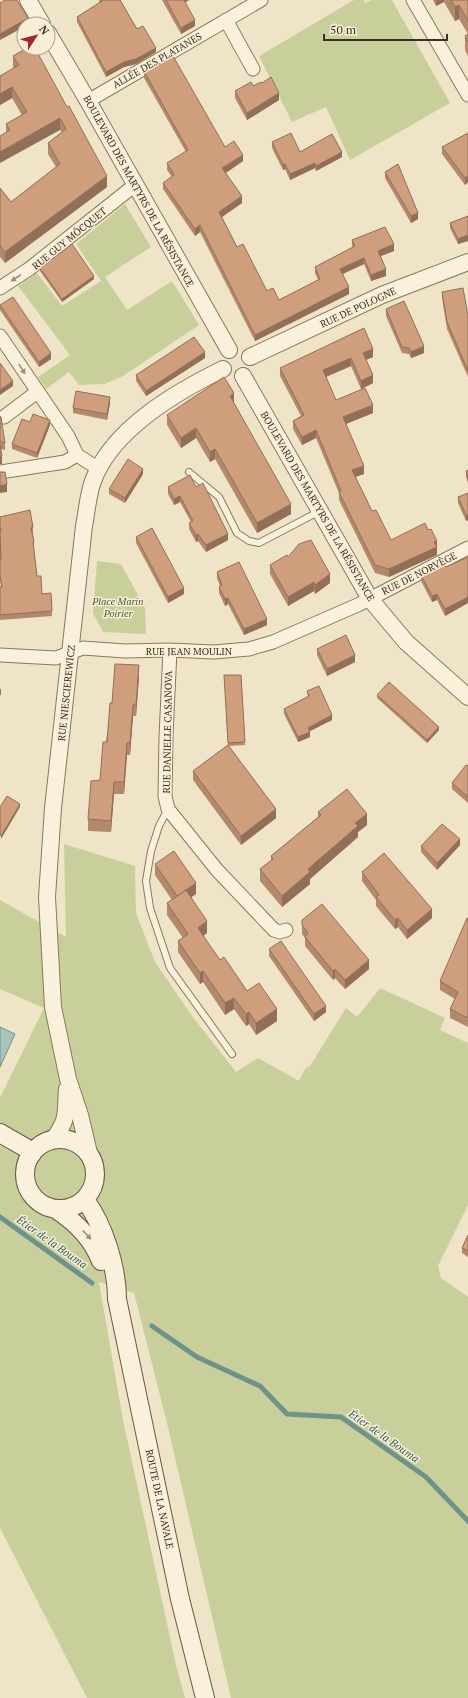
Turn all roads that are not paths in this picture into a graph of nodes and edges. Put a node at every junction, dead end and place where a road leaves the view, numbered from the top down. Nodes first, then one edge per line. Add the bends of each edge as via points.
1 (28, 0) edge
2 (413, 0) edge
3 (255, 2) edge
4 (37, 16) edge
5 (226, 20) junction
6 (56, 47) edge
7 (253, 69) dead end
8 (468, 95) edge
9 (88, 101) junction
10 (135, 185) junction
11 (468, 262) edge
12 (0, 288) edge
13 (0, 336) edge
14 (229, 350) junction
15 (250, 357) junction
16 (223, 369) junction
17 (243, 376) junction
18 (37, 392) junction
19 (4, 417) dead end
20 (77, 455) junction
21 (99, 469) junction
22 (0, 472) edge
23 (189, 472) dead end
24 (320, 511) junction
25 (468, 548) edge
26 (370, 599) junction
27 (170, 650) junction
28 (70, 653) junction
29 (0, 655) edge
30 (468, 697) edge
31 (168, 809) junction
32 (286, 930) dead end
33 (232, 1054) dead end
34 (68, 1079) junction
35 (0, 1133) edge
36 (53, 1140) junction
37 (89, 1153) junction
38 (32, 1154) junction
39 (85, 1200) junction
40 (57, 1210) junction
41 (117, 1299) junction
42 (205, 1698) edge

1 - 4 street
2 - 8 street
3 - 5 street, ALLÉE DES PLATANES
5 - 7 street
5 - 9 street, ALLÉE DES PLATANES
6 - 9 street, BOULEVARD DES MARTYRS DE LA RÉSISTANCE
9 - 10 street, BOULEVARD DES MARTYRS DE LA RÉSISTANCE
10 -> 12 street, RUE GUY MÔCQUET via 29,269
10 - 14 street, BOULEVARD DES MARTYRS DE LA RÉSISTANCE
11 - 15 street, RUE DE POLOGNE via 382,294
13 -> 18 street
14 - 15 street via 239,348
14 - 16 street via 223,356
15 - 17 street via 251,366
16 - 17 street via 234,377
16 - 21 street, RUE NIESCIEREWICZ via 146,414 108,452
17 - 24 street, BOULEVARD DES MARTYRS DE LA RÉSISTANCE
18 - 19 street
18 - 20 street via 68,436
20 - 21 street
20 - 22 street via 65,462
21 - 28 street, RUE NIESCIEREWICZ via 93,481 84,526
23 - 24 lane via 219,497 237,533 249,541 259,543
24 - 26 street, BOULEVARD DES MARTYRS DE LA RÉSISTANCE
25 - 26 street, RUE DE NORVÈGE
26 - 27 street, RUE JEAN MOULIN via 249,650
26 - 30 street, BOULEVARD DES MARTYRS DE LA RÉSISTANCE via 406,642
27 - 28 street, RUE JEAN MOULIN via 125,651 83,648
27 - 31 street, RUE DANIELLE CASANOVA via 165,796
28 - 29 street, RUE JEAN MOULIN via 56,658
28 - 34 street, RUE NIESCIEREWICZ via 53,808 47,897 53,1007
31 - 32 street via 217,870 274,930
31 - 33 lane via 159,826 151,852 146,881 150,908 170,968
34 - 36 street, RUE NIESCIEREWICZ via 66,1119
34 - 37 street, RUE NIESCIEREWICZ
35 - 38 main road
36 - 37 main road via 70,1140
36 - 38 main road via 41,1145
37 - 39 main road via 96,1176 92,1190
38 - 40 main road via 25,1172 30,1192 43,1205
39 - 40 main road via 72,1208
39 - 41 main road, ROUTE DE LA NAVALE via 98,1222 111,1257
40 -> 41 main road, ROUTE DE LA NAVALE via 74,1221 91,1240
41 - 42 main road, ROUTE DE LA NAVALE via 180,1599

